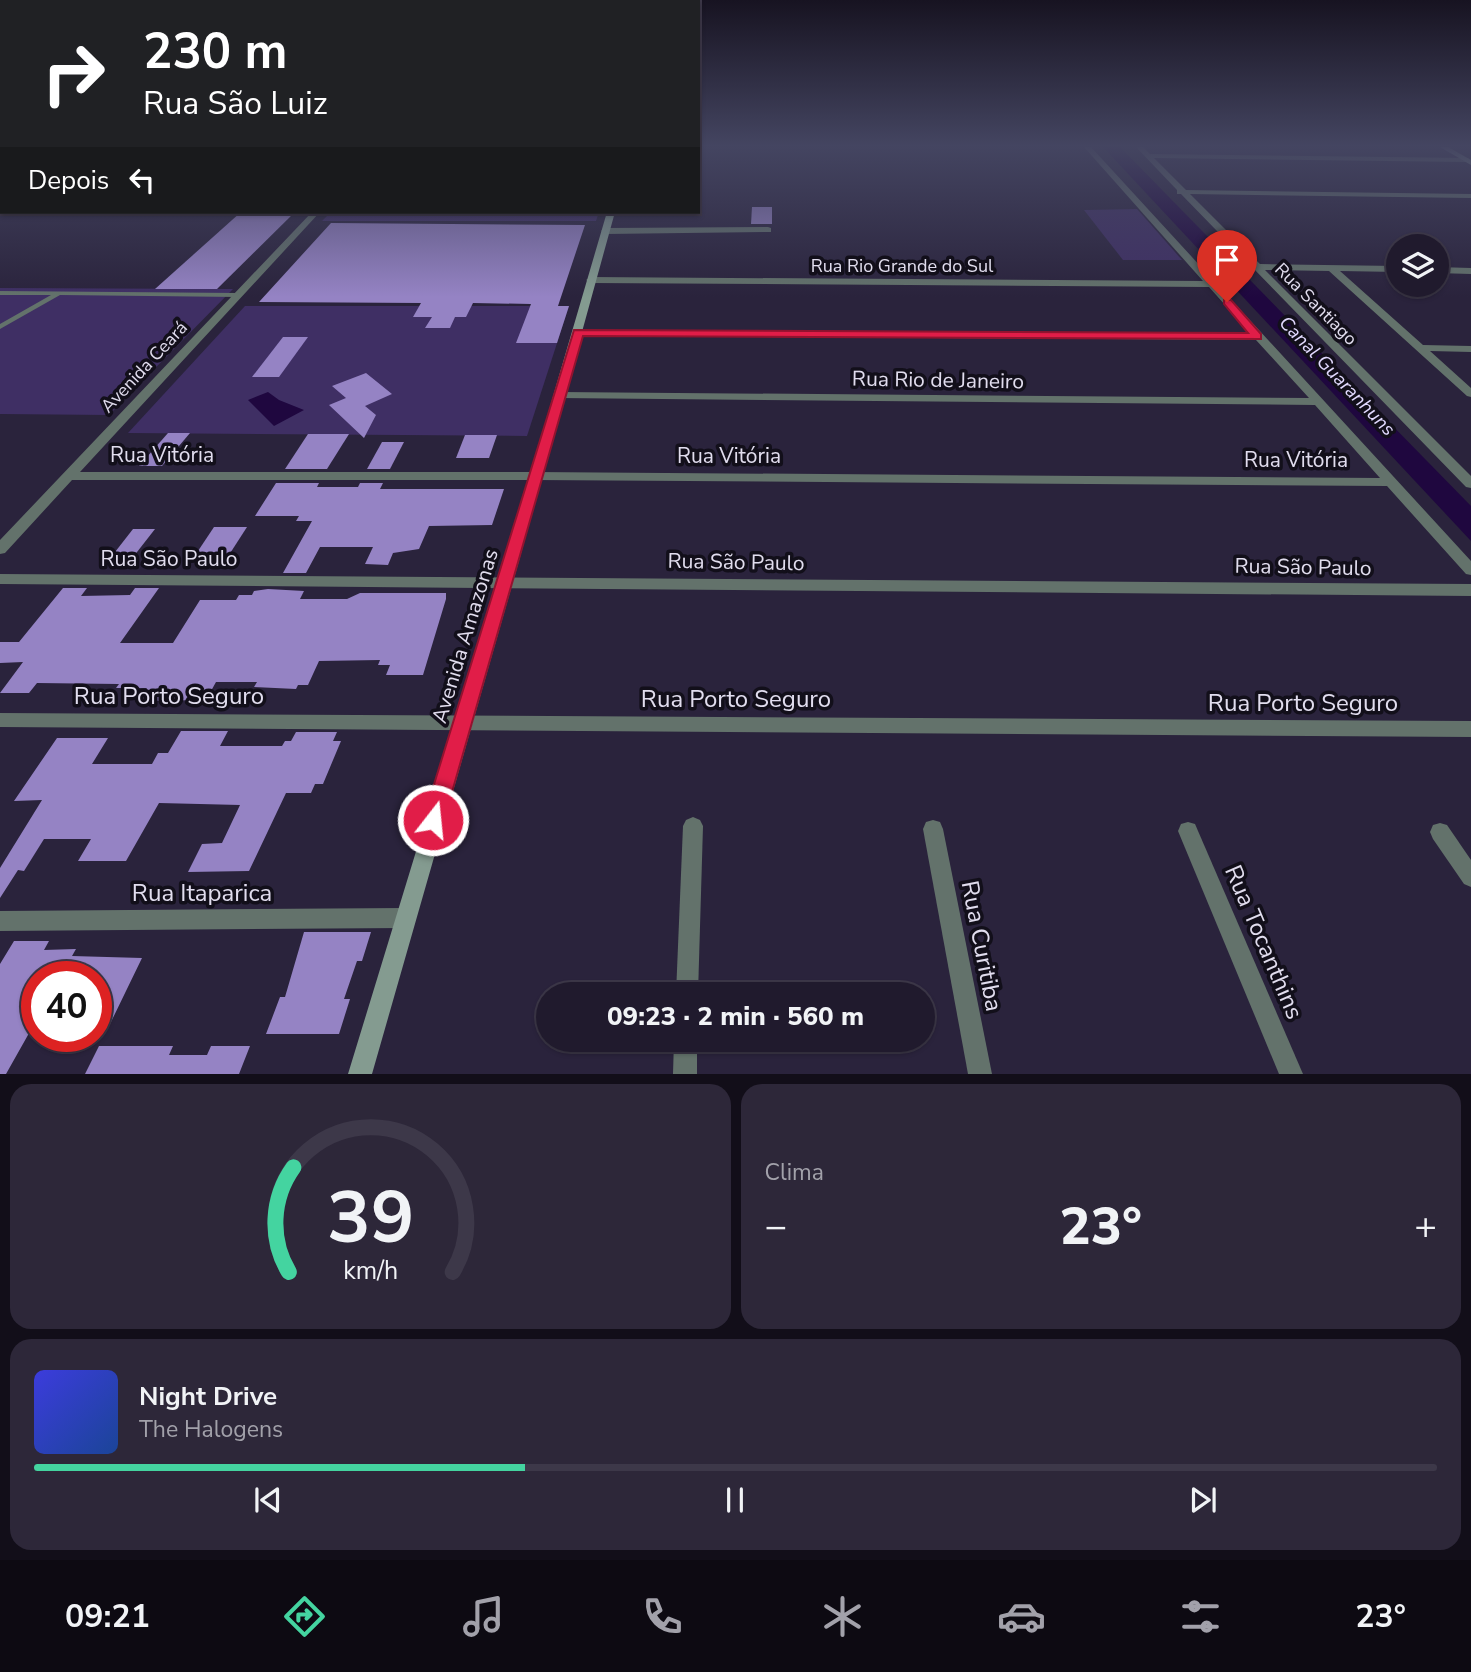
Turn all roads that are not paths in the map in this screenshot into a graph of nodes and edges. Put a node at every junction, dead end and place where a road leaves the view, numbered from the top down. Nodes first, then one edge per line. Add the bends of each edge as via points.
1 (1133, 197) edge
2 (1185, 197) edge
3 (314, 214) edge
4 (610, 214) edge
5 (768, 230) dead end
6 (605, 231) junction
7 (1251, 267) junction
8 (1331, 268) junction
9 (1386, 269) edge
10 (1449, 270) edge
11 (1471, 271) edge
12 (591, 280) junction
13 (1213, 284) junction
14 (0, 293) edge
15 (59, 294) junction
16 (238, 295) junction
17 (0, 327) edge
18 (578, 333) junction
19 (1257, 337) junction
20 (1420, 348) junction
21 (1471, 349) edge
22 (1471, 394) edge
23 (559, 395) junction
24 (1317, 402) junction
25 (68, 476) junction
26 (534, 476) junction
27 (1389, 482) junction
28 (1471, 484) edge
29 (0, 548) edge
30 (1471, 570) edge
31 (0, 579) edge
32 (506, 581) junction
33 (1471, 590) edge
34 (0, 720) edge
35 (462, 722) junction
36 (1471, 729) edge
37 (693, 826) dead end
38 (933, 829) dead end
39 (1188, 831) dead end
40 (1440, 832) dead end
41 (1471, 877) edge
42 (405, 918) junction
43 (0, 921) edge
44 (687, 982) edge
45 (686, 1052) edge
46 (360, 1073) edge
47 (685, 1073) edge
48 (980, 1073) edge
49 (1291, 1073) edge

1 - 13 street
2 - 7 street, Rua Santiago
3 - 16 street, Avenida Ceará
4 - 6 street, Avenida Amazonas
5 - 6 street
6 - 12 street, Avenida Amazonas
7 - 8 street
7 - 28 street, Rua Santiago
8 - 9 street
8 - 20 street
10 - 11 street
12 - 13 street, Rua Rio Grande do Sul
12 - 18 street, Avenida Amazonas
13 - 19 street
14 - 15 lane
15 - 16 lane
15 - 17 lane
16 - 25 street, Avenida Ceará
18 - 19 street
18 - 23 street, Avenida Amazonas
19 - 24 street
20 - 21 street
20 - 22 street
23 - 24 street, Rua Rio de Janeiro
23 - 26 street, Avenida Amazonas
24 - 27 street
25 - 26 street, Rua Vitória
25 - 29 street, Avenida Ceará
26 - 27 street, Rua Vitória
26 - 32 street, Avenida Amazonas
27 - 30 street
31 - 32 street, Rua São Paulo
32 - 33 street, Rua São Paulo
32 - 35 street, Avenida Amazonas
34 - 35 street, Rua Porto Seguro
35 - 36 street, Rua Porto Seguro
35 - 42 street, Avenida Amazonas
37 - 44 street
38 - 48 street, Rua Curitiba
39 - 49 street, Rua Tocanthins
40 - 41 street
42 - 43 street, Rua Itaparica
42 - 46 street, Avenida Amazonas
45 - 47 street

